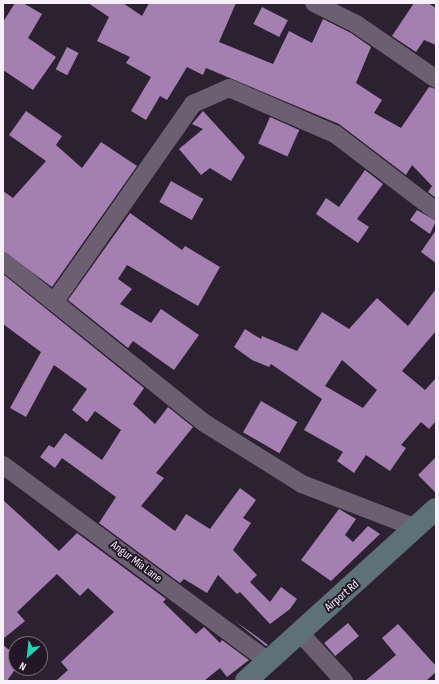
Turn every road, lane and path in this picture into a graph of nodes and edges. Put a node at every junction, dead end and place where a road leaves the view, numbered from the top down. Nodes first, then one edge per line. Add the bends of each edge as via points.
1 (314, 3) edge
2 (436, 79) edge
3 (436, 211) edge
4 (3, 261) edge
5 (55, 301) junction
6 (3, 466) edge
7 (436, 510) edge
8 (416, 528) junction
9 (300, 633) junction
10 (268, 661) junction
11 (246, 681) edge
12 (344, 681) edge

1 - 2 street via 356,24
3 - 5 street via 335,134 229,88 193,104
4 - 5 street
5 - 8 street via 206,424 302,484
6 - 10 street, Angur Mia Lane
7 - 8 main road, Airport Rd
8 - 9 main road, Airport Rd
9 - 10 main road, Airport Rd
9 - 12 street
10 - 11 main road, Airport Rd

